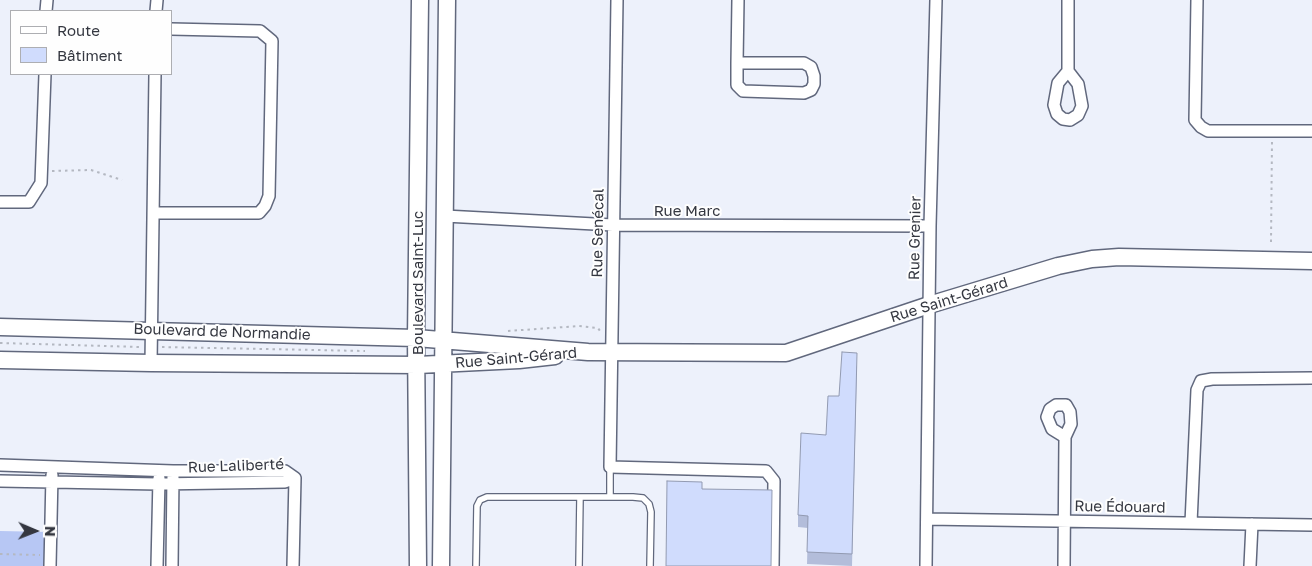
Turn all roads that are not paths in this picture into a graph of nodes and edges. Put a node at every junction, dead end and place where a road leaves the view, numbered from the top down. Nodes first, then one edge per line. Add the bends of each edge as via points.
1 (420, 0) edge
2 (447, 0) edge
3 (617, 0) edge
4 (738, 0) edge
5 (936, 0) edge
6 (1068, 0) edge
7 (1197, 0) edge
8 (172, 28) edge
9 (737, 63) junction
10 (1068, 71) dead end
11 (45, 75) edge
12 (156, 75) edge
13 (1312, 131) edge
14 (0, 202) edge
15 (153, 213) junction
16 (445, 216) junction
17 (613, 225) junction
18 (930, 226) junction
19 (1312, 261) edge
20 (929, 305) junction
21 (0, 327) edge
22 (152, 330) junction
23 (416, 338) junction
24 (444, 340) junction
25 (588, 352) junction
26 (611, 352) junction
27 (151, 355) junction
28 (0, 360) edge
29 (444, 363) junction
30 (418, 365) junction
31 (1312, 378) edge
32 (1065, 437) dead end
33 (0, 465) edge
34 (52, 466) junction
35 (610, 467) junction
36 (159, 470) junction
37 (173, 477) junction
38 (0, 481) edge
39 (52, 482) junction
40 (158, 484) junction
41 (580, 497) junction
42 (610, 497) junction
43 (927, 519) junction
44 (1064, 521) junction
45 (1191, 523) junction
46 (1252, 524) junction
47 (1312, 525) edge
48 (50, 561) edge
49 (157, 566) edge
50 (172, 566) edge
51 (293, 566) edge
52 (418, 566) edge
53 (441, 566) edge
54 (476, 566) edge
55 (579, 566) edge
56 (650, 566) edge
57 (773, 566) edge
58 (926, 566) edge
59 (1064, 566) edge
60 (1250, 566) edge

1 - 23 street, Boulevard Saint-Luc
2 - 16 street, Boulevard Saint-Luc
3 - 17 street, Rue Senécal
4 - 9 street
5 - 18 street, Rue Grenier
6 - 10 street
7 - 13 street via 1195,120 1201,127 1208,131
8 - 15 street via 260,31 272,41 269,196 259,213
9 - 9 street via 737,85 743,91 804,93 814,84 811,67 804,64
11 - 14 street via 42,183 29,202
12 - 15 street
15 - 22 street
16 - 17 street, Rue Marc
16 - 24 street, Boulevard Saint-Luc
17 - 18 street, Rue Marc
17 - 26 street, Rue Senécal
18 - 20 street, Rue Grenier
19 - 20 street, Rue Saint-Gérard via 1092,258
20 - 26 street, Rue Saint-Gérard via 786,353
20 - 43 street, Rue Grenier
21 - 22 street, Boulevard de Normandie
22 - 23 street, Boulevard de Normandie
22 - 27 street
23 - 24 street, Boulevard de Normandie
23 - 30 street, Boulevard Saint-Luc
24 - 25 street, Rue Saint-Gérard
24 - 29 street, Boulevard Saint-Luc
25 - 26 street, Rue Saint-Gérard
25 - 29 street, Rue Saint-Gérard via 519,360
26 - 35 street, Rue Senécal
27 - 28 street, Boulevard de Normandie
27 - 30 street, Boulevard de Normandie
29 - 30 street, Boulevard de Normandie
29 - 53 street, Boulevard Saint-Luc
30 - 52 street, Boulevard Saint-Luc
31 - 45 street via 1201,381 1197,390
32 - 44 street
33 - 34 street, Rue Laliberté
34 - 36 street, Rue Laliberté
34 - 39 street
35 - 42 lane
35 - 57 street via 766,471 774,481
36 - 37 street, Rue Laliberté
36 - 40 street
37 - 40 street, Rue Laliberté
37 - 50 street
37 - 51 street, Rue Laliberté via 285,482 295,478
38 - 39 street, Rue Laliberté
39 - 40 street, Rue Laliberté
39 - 48 street
40 - 49 street
41 - 42 lane
41 - 54 lane via 480,500 477,506
41 - 55 lane
42 - 56 lane via 643,498 649,504
43 - 44 street, Rue Édouard
43 - 58 street, Rue Grenier
44 - 45 street, Rue Édouard
44 - 59 street
45 - 46 street, Rue Édouard
46 - 47 street, Rue Édouard
46 - 60 street

